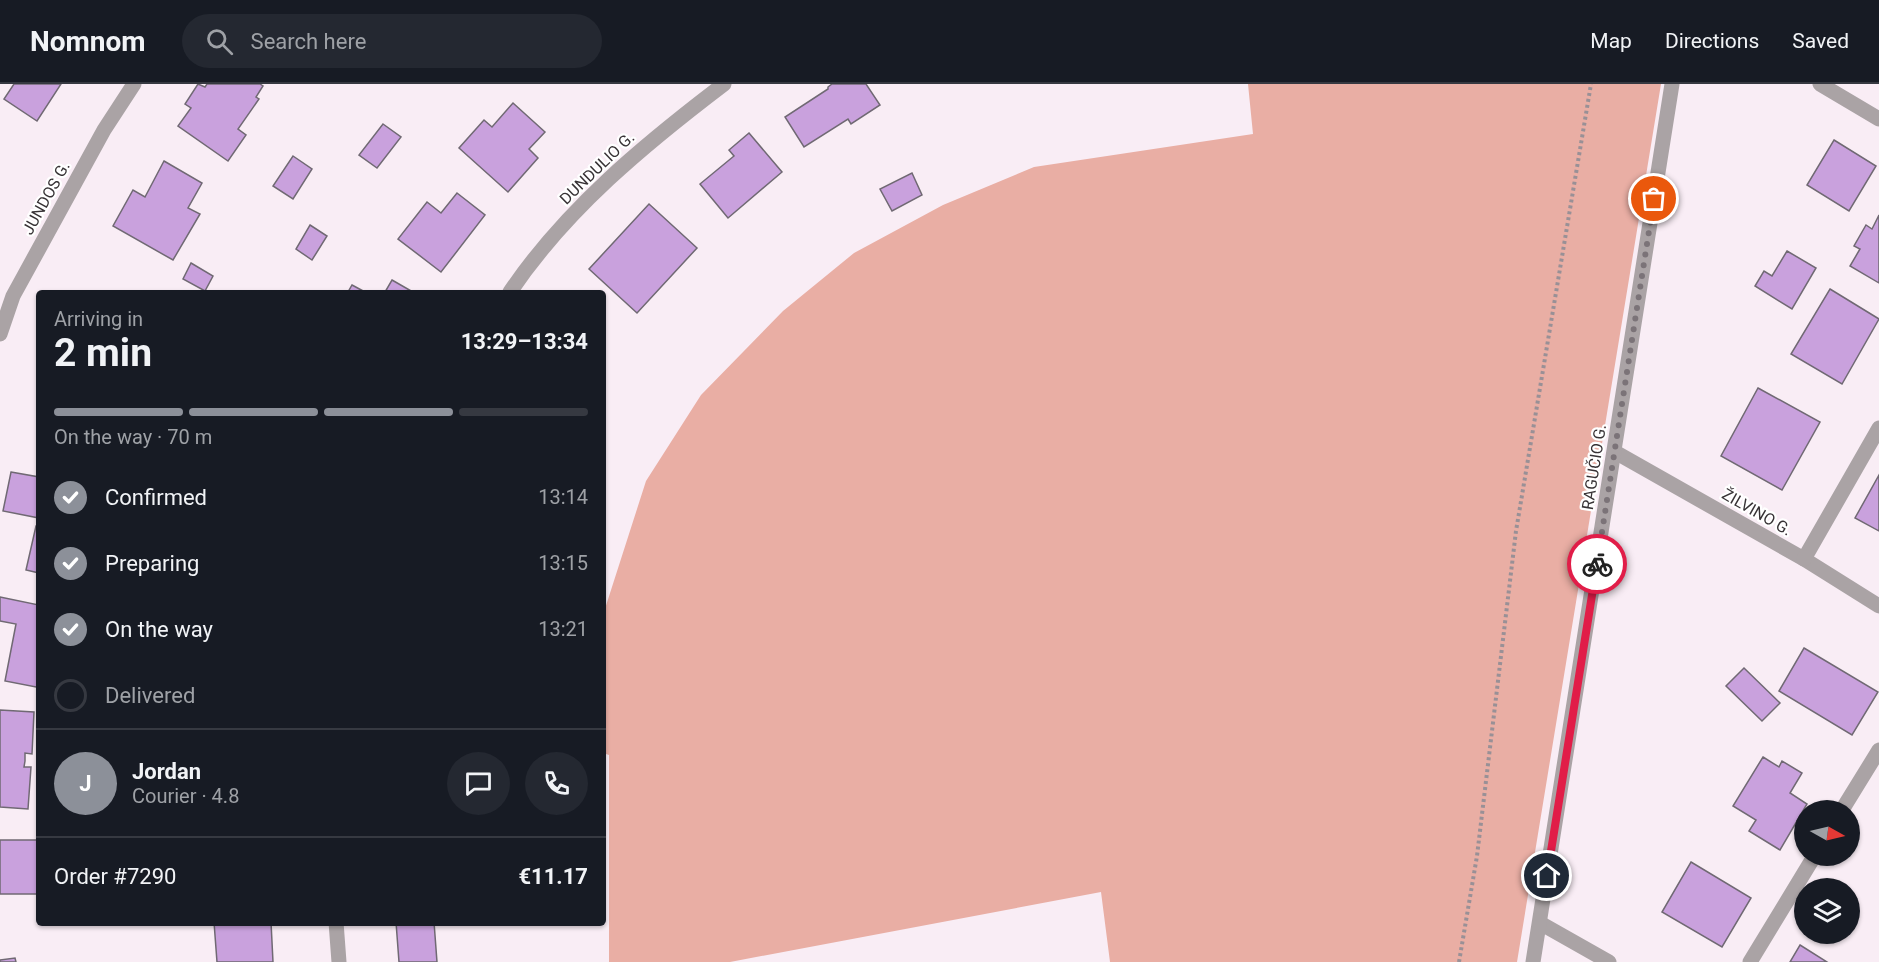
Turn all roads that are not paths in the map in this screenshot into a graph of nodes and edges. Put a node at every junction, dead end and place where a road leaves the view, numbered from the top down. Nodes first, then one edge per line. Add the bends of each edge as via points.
1 (134, 84) edge
2 (724, 84) edge
3 (1672, 84) edge
4 (1820, 84) edge
5 (1879, 119) edge
6 (511, 290) edge
7 (0, 334) edge
8 (1879, 428) edge
9 (1615, 452) junction
10 (1804, 560) junction
11 (1879, 606) edge
12 (1879, 750) edge
13 (1848, 800) edge
14 (1808, 866) edge
15 (1540, 923) junction
16 (336, 926) edge
17 (339, 962) edge
18 (1533, 962) edge
19 (1609, 962) edge
20 (1750, 962) edge

1 - 7 street, JUNDOS G. via 104,130 13,296
2 - 6 street, DUNDULIO G. via 604,183 530,262
3 - 9 street, RAGUČIO G.
4 - 5 street
8 - 10 street
9 - 10 street, ŽILVINO G.
9 - 15 street, RAGUČIO G.
10 - 11 street, ŽILVINO G.
12 - 13 street
14 - 20 street
15 - 18 street, RAGUČIO G.
15 - 19 street
16 - 17 street

